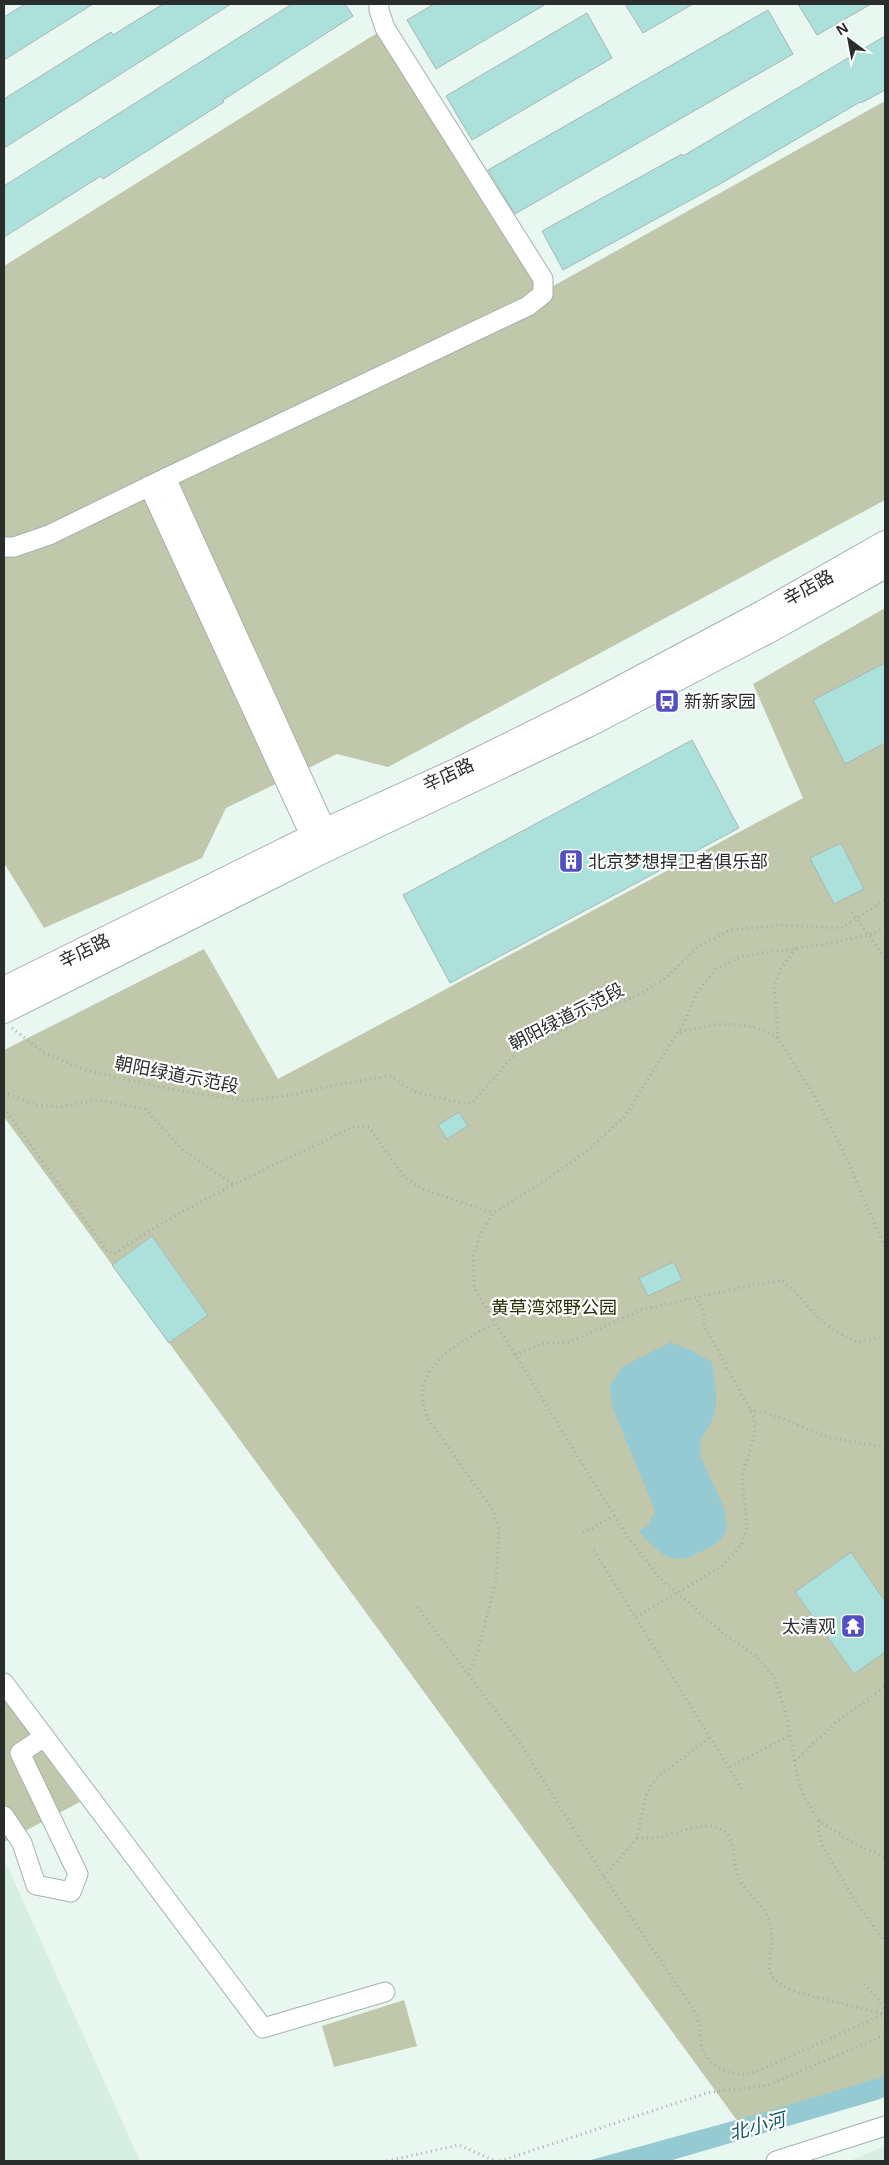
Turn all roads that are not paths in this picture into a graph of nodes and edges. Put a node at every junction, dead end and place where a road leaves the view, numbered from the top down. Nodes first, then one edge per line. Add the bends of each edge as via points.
1 (379, 4) edge
2 (157, 482) junction
3 (885, 543) edge
4 (4, 547) edge
5 (885, 566) edge
6 (322, 842) junction
7 (4, 989) edge
8 (8, 1019) edge
9 (4, 1684) edge
10 (44, 1737) junction
11 (4, 1816) edge
12 (385, 1992) dead end
13 (885, 2126) edge
14 (776, 2161) edge

1 - 2 street via 385,28 543,279 543,294 528,306
2 - 4 street via 49,536
2 - 6 street
3 - 6 main road, 辛店路 via 762,613
5 - 6 main road, 辛店路 via 596,721
6 - 7 main road, 辛店路
6 - 8 main road, 辛店路
9 - 10 street
10 - 11 street via 20,1753 78,1874 71,1892 36,1885 22,1843
10 - 12 street via 263,2028
13 - 14 street

